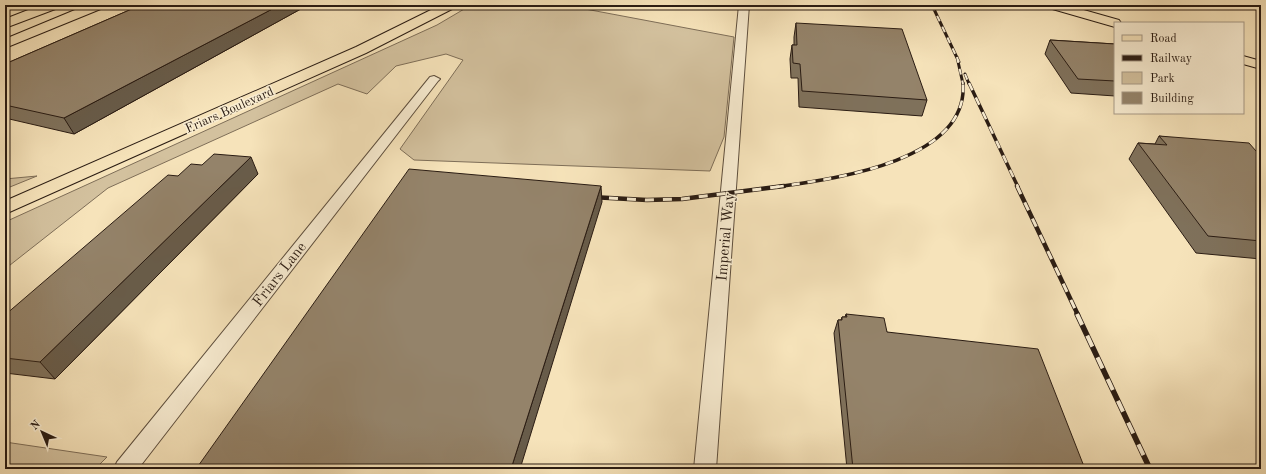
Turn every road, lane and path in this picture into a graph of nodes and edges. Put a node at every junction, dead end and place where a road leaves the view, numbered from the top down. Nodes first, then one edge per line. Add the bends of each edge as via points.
1 (35, 5) edge
2 (53, 5) edge
3 (85, 5) edge
4 (98, 5) edge
5 (450, 5) edge
6 (744, 5) edge
7 (1053, 5) edge
8 (5, 13) edge
9 (1114, 23) edge
10 (5, 24) edge
11 (5, 38) edge
12 (5, 44) edge
13 (1244, 60) edge
14 (1261, 66) edge
15 (434, 80) dead end
16 (5, 208) edge
17 (125, 469) edge
18 (705, 469) edge

1 - 8 highway
2 - 10 highway
3 - 11 highway
4 - 12 highway
5 - 16 main road, Friars Boulevard via 361,50
6 - 18 street, Imperial Way via 729,184 726,193
7 - 9 main road
13 - 14 main road
15 - 17 street, Friars Lane

